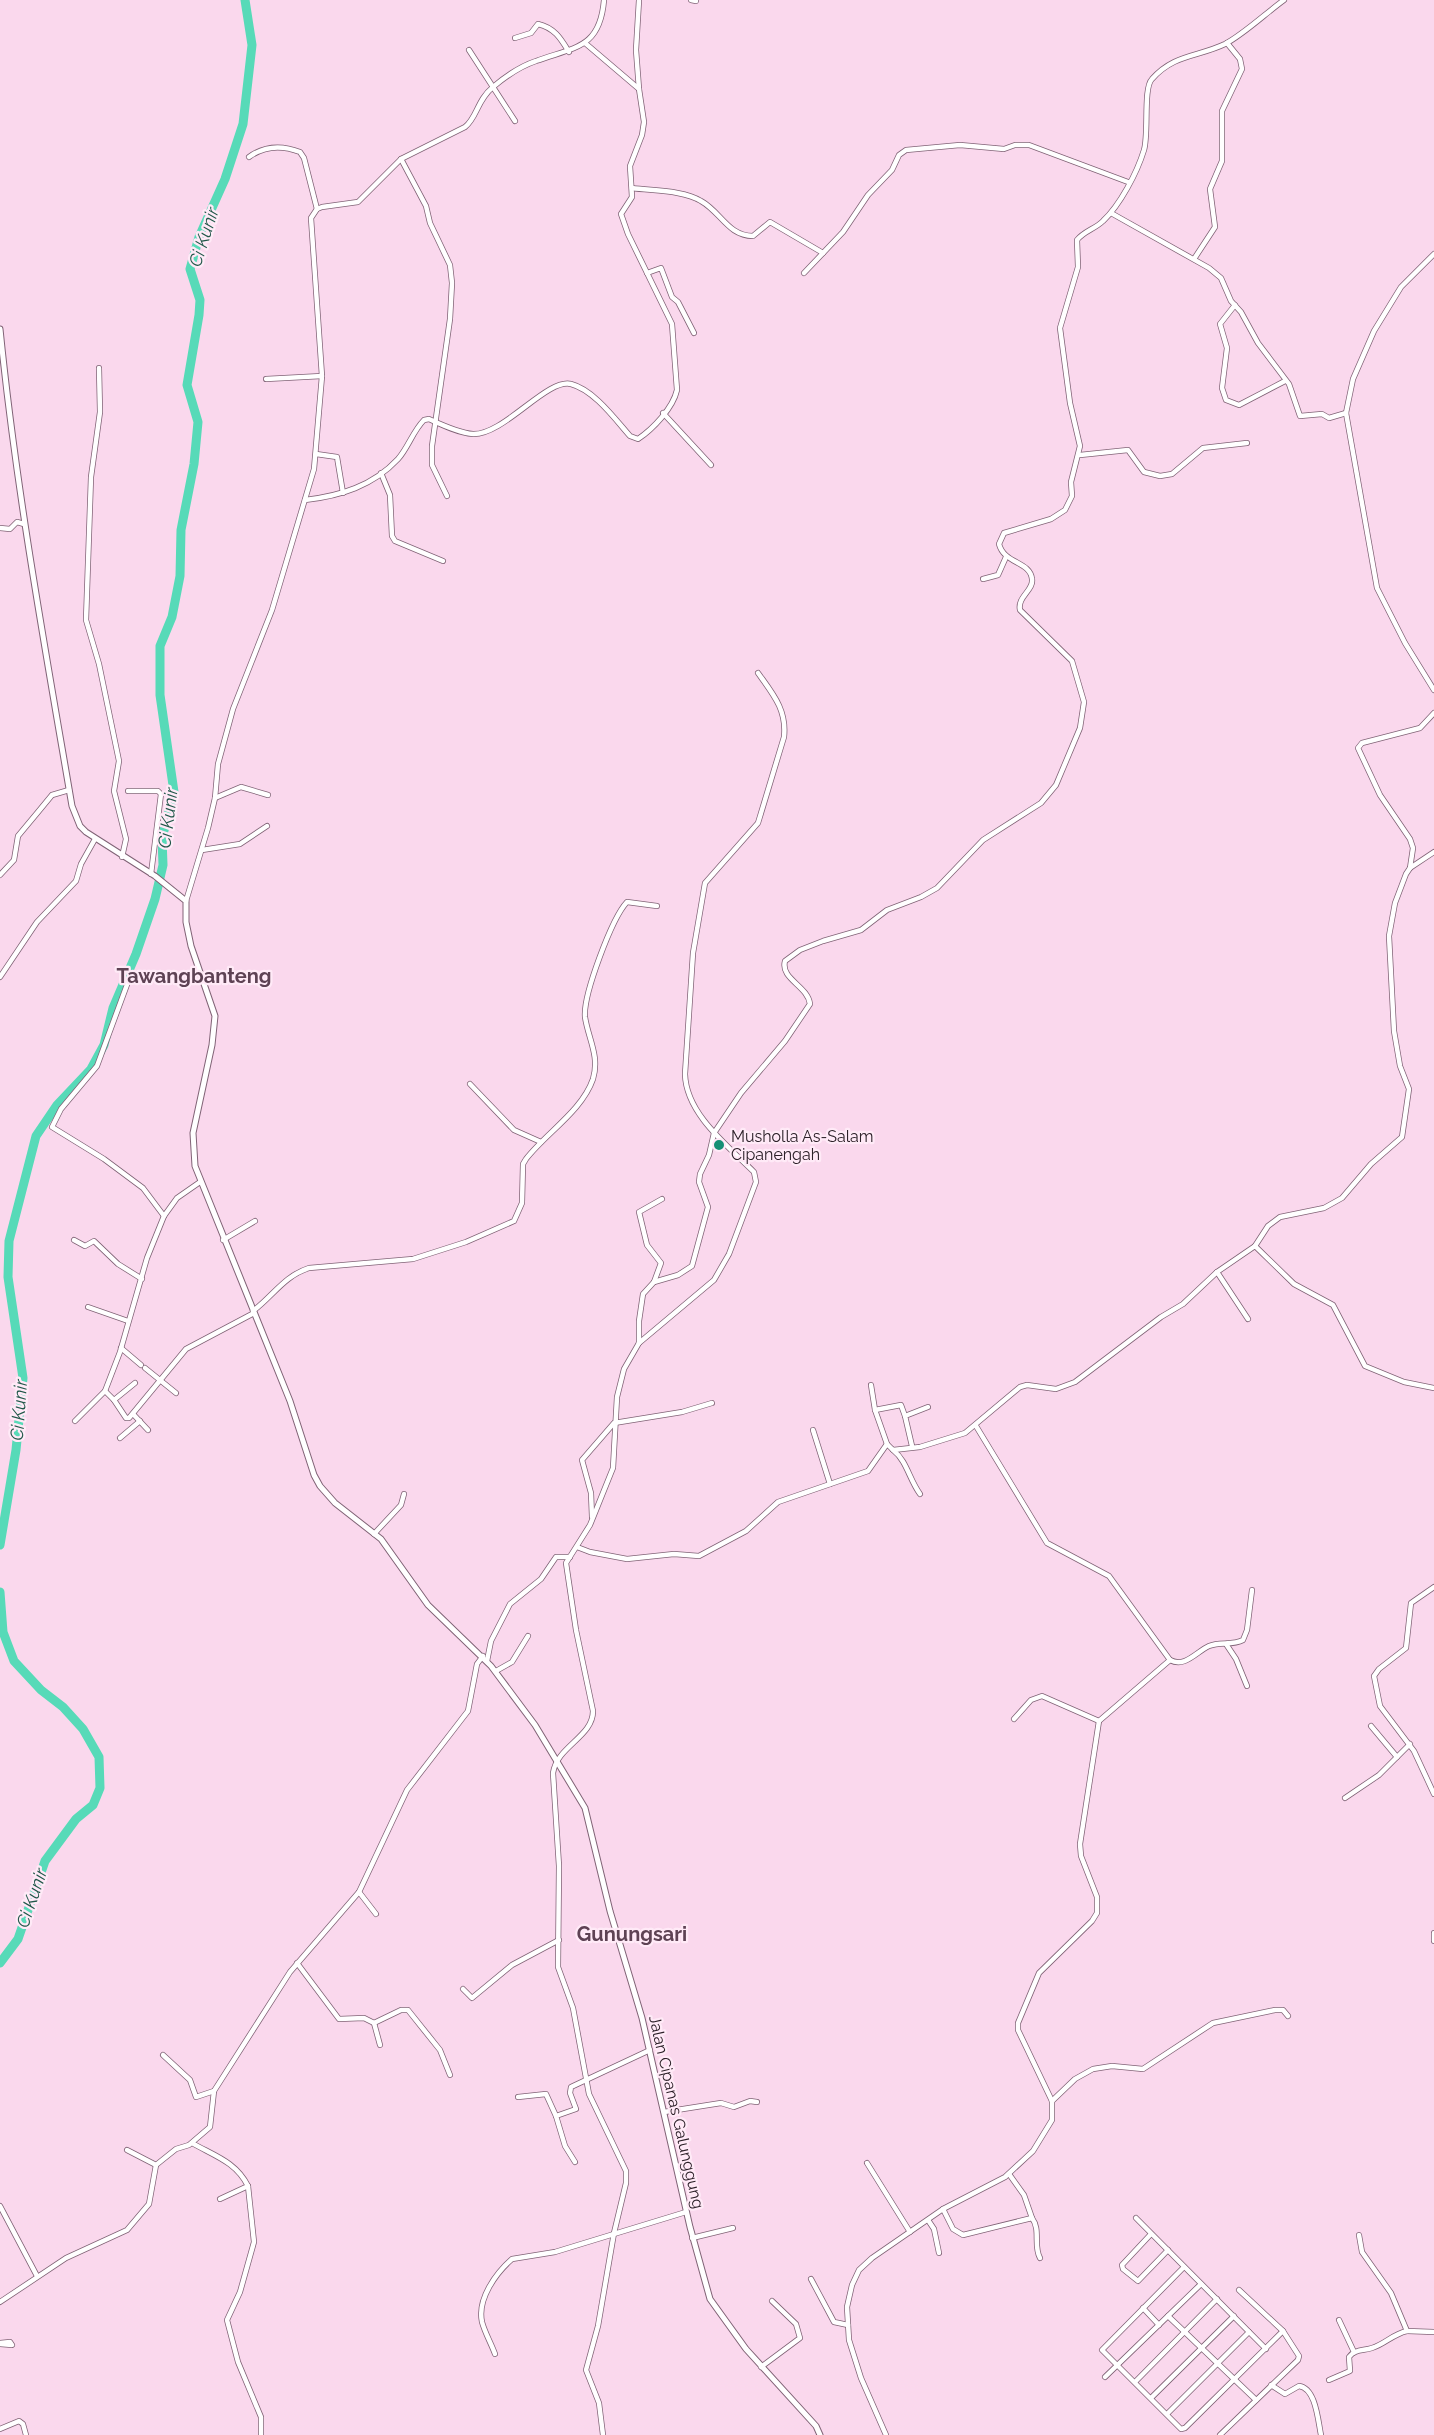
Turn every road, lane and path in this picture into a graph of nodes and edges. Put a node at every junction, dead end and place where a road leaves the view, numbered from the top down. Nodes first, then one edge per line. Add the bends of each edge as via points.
1 (604, 0) edge
2 (639, 0) edge
3 (1284, 0) edge
4 (515, 38) dead end
5 (585, 43) junction
6 (1227, 43) junction
7 (469, 50) dead end
8 (568, 52) junction
9 (492, 88) junction
10 (639, 89) junction
11 (515, 121) dead end
12 (249, 157) dead end
13 (401, 159) junction
14 (1128, 182) junction
15 (632, 189) junction
16 (317, 209) junction
17 (1111, 213) junction
18 (823, 254) junction
19 (1434, 254) edge
20 (1194, 260) junction
21 (647, 273) junction
22 (804, 273) dead end
23 (1235, 305) junction
24 (0, 329) edge
25 (694, 333) dead end
26 (99, 368) dead end
27 (322, 376) junction
28 (266, 379) dead end
29 (1285, 381) junction
30 (1346, 412) junction
31 (663, 413) junction
32 (435, 422) junction
33 (1246, 443) dead end
34 (316, 454) junction
35 (1080, 455) junction
36 (711, 465) dead end
37 (381, 473) junction
38 (343, 494) junction
39 (447, 496) dead end
40 (305, 500) junction
41 (24, 524) junction
42 (0, 528) edge
43 (1006, 557) junction
44 (443, 561) dead end
45 (983, 579) dead end
46 (758, 673) dead end
47 (1434, 690) edge
48 (1434, 713) edge
49 (69, 790) junction
50 (128, 791) dead end
51 (268, 795) dead end
52 (215, 798) junction
53 (267, 826) dead end
54 (94, 839) junction
55 (202, 850) junction
56 (1434, 852) edge
57 (122, 857) junction
58 (1410, 868) junction
59 (0, 874) edge
60 (153, 875) junction
61 (186, 901) junction
62 (657, 906) dead end
63 (0, 977) edge
64 (128, 982) dead end
65 (470, 1084) dead end
66 (715, 1131) junction
67 (541, 1142) junction
68 (200, 1182) junction
69 (662, 1199) dead end
70 (164, 1216) junction
71 (255, 1221) dead end
72 (74, 1240) dead end
73 (224, 1240) junction
74 (1255, 1246) junction
75 (1217, 1272) junction
76 (142, 1279) junction
77 (654, 1282) junction
78 (88, 1307) dead end
79 (253, 1312) junction
80 (1248, 1319) dead end
81 (128, 1321) junction
82 (639, 1342) junction
83 (121, 1348) junction
84 (159, 1380) junction
85 (135, 1383) dead end
86 (871, 1385) dead end
87 (1434, 1388) edge
88 (105, 1391) junction
89 (176, 1393) dead end
90 (114, 1400) junction
91 (712, 1403) dead end
92 (928, 1407) dead end
93 (875, 1410) junction
94 (133, 1414) junction
95 (905, 1416) junction
96 (75, 1421) dead end
97 (140, 1421) junction
98 (614, 1423) junction
99 (976, 1426) junction
100 (148, 1430) dead end
101 (813, 1430) dead end
102 (120, 1438) dead end
103 (887, 1444) junction
104 (912, 1446) junction
105 (893, 1450) junction
106 (830, 1484) junction
107 (404, 1494) dead end
108 (920, 1494) dead end
109 (592, 1519) junction
110 (374, 1534) junction
111 (578, 1547) junction
112 (570, 1557) junction
113 (1434, 1587) edge
114 (1252, 1590) dead end
115 (528, 1636) dead end
116 (1226, 1644) junction
117 (485, 1659) junction
118 (1170, 1660) junction
119 (496, 1671) junction
120 (1247, 1686) dead end
121 (1014, 1719) dead end
122 (1099, 1721) junction
123 (1371, 1726) dead end
124 (1410, 1744) junction
125 (1397, 1757) junction
126 (559, 1762) junction
127 (1434, 1794) edge
128 (1346, 1798) dead end
129 (359, 1892) junction
130 (376, 1914) dead end
131 (1434, 1933) edge
132 (559, 1940) junction
133 (1434, 1941) edge
134 (297, 1963) junction
135 (463, 1989) dead end
136 (1288, 2016) dead end
137 (374, 2023) junction
138 (380, 2045) dead end
139 (650, 2050) junction
140 (164, 2055) dead end
141 (450, 2075) dead end
142 (586, 2079) junction
143 (214, 2091) junction
144 (518, 2097) dead end
145 (1052, 2101) junction
146 (757, 2102) dead end
147 (664, 2112) junction
148 (556, 2116) junction
149 (192, 2143) junction
150 (127, 2150) dead end
151 (574, 2162) dead end
152 (867, 2163) dead end
153 (156, 2165) junction
154 (1009, 2174) junction
155 (248, 2186) junction
156 (220, 2199) dead end
157 (0, 2206) edge
158 (943, 2209) junction
159 (686, 2212) junction
160 (1032, 2218) junction
161 (1136, 2218) dead end
162 (928, 2220) junction
163 (734, 2228) dead end
164 (910, 2232) junction
165 (614, 2233) junction
166 (1151, 2234) junction
167 (1359, 2235) dead end
168 (692, 2238) junction
169 (1168, 2250) junction
170 (939, 2253) dead end
171 (1040, 2258) dead end
172 (1184, 2267) junction
173 (37, 2276) junction
174 (811, 2279) dead end
175 (1201, 2284) junction
176 (1239, 2290) dead end
177 (1217, 2300) junction
178 (772, 2301) dead end
179 (0, 2302) edge
180 (1143, 2308) junction
181 (1168, 2316) junction
182 (1234, 2316) junction
183 (1339, 2320) dead end
184 (848, 2325) junction
185 (1159, 2325) junction
186 (1283, 2331) junction
187 (1407, 2331) junction
188 (1185, 2332) junction
189 (1249, 2332) junction
190 (1434, 2332) edge
191 (1202, 2348) junction
192 (1266, 2349) junction
193 (1354, 2352) junction
194 (495, 2354) dead end
195 (1218, 2364) junction
196 (764, 2365) junction
197 (1118, 2365) junction
198 (1105, 2377) dead end
199 (1329, 2380) dead end
200 (1234, 2381) junction
201 (1135, 2382) junction
202 (1271, 2385) junction
203 (1151, 2398) junction
204 (1256, 2400) junction
205 (1167, 2414) junction
206 (0, 2429) edge
207 (1184, 2432) edge
208 (26, 2435) edge
209 (261, 2435) edge
210 (603, 2435) edge
211 (820, 2435) edge
212 (886, 2435) edge
213 (1220, 2435) edge
214 (1321, 2435) edge

1 - 5 street via 598,27
2 - 10 street
3 - 6 street
4 - 8 street via 531,33 538,24 555,31
5 - 8 street
5 - 10 street
6 - 14 street via 1176,61 1148,83 1146,138
6 - 20 street via 1240,59 1242,69 1222,111 1222,161 1210,189 1215,226
7 - 9 street
8 - 9 street via 519,68
9 - 11 street
9 - 13 street via 479,100 469,124
10 - 15 street via 644,122 630,166
12 - 16 street via 274,148 300,152
13 - 16 street via 358,202
13 - 32 street via 450,265 450,319
14 - 17 street
14 - 18 street via 1029,145 906,150
15 - 18 street via 702,201 742,236 753,236 768,221
15 - 21 street via 632,198 621,214
16 - 27 street via 310,222
17 - 20 street
17 - 35 street via 1077,240 1078,267 1060,328
18 - 22 street
19 - 30 street via 1401,286 1374,331 1353,379
20 - 23 street via 1221,278
21 - 25 street via 661,268 672,297
21 - 31 street via 674,331 677,390
23 - 29 street
23 - 29 street via 1220,323 1227,348 1222,384 1226,400 1239,405
24 - 41 street
26 - 57 street via 100,412 91,477 86,620 119,761 114,791 126,839
27 - 28 street
27 - 34 street
29 - 30 street via 1291,386 1301,417 1322,414 1329,418
30 - 47 street via 1377,588
31 - 32 street via 646,433 634,438 584,390 570,384 556,387 484,433 464,432
31 - 36 street
32 - 37 street via 429,419 422,423 398,459
32 - 39 street via 432,465
33 - 35 street via 1203,447 1172,474 1160,476 1144,472 1128,450
34 - 38 street via 337,457
34 - 40 street
35 - 43 street via 1071,482 1071,502 1042,523 1004,533 999,544
37 - 38 street
37 - 44 street via 390,495 395,541
38 - 40 street
40 - 52 street via 272,610 233,708 218,764
41 - 42 street via 17,522 10,528
41 - 49 street
43 - 45 street via 998,575
43 - 66 street via 1021,564 1032,576 1020,610 1070,658 1084,702 1080,728 1056,785 1041,803 983,840 937,888 887,910 861,930 823,940 784,961 786,973 809,997 810,1004
46 - 66 street via 781,707 784,737 758,823 705,883 693,952 686,1083 700,1113
48 - 58 street via 1420,728 1362,743 1358,748 1380,795 1410,839
49 - 54 street via 80,826
49 - 59 street via 52,795 38,812 18,837 14,860
50 - 60 street via 158,791 161,795
51 - 52 street via 241,787
52 - 55 street
53 - 55 street via 240,844
54 - 57 street
54 - 63 street via 76,881 37,922
55 - 61 street
56 - 58 street
57 - 60 street
58 - 74 street via 1395,903 1388,945 1394,1031 1409,1089 1404,1134 1342,1198 1324,1208 1280,1217 1268,1226
60 - 61 street
61 - 68 street, Jalan Cipanas Galunggung via 191,946 215,1016 193,1133
62 - 67 street via 627,902 616,919 585,1008 596,1059 593,1079 585,1095
64 - 70 street via 97,1066 61,1109 52,1128 143,1188
65 - 67 street via 514,1130
66 - 77 street via 700,1174 708,1207 692,1266
66 - 82 street via 754,1172 753,1192 729,1254 714,1280
67 - 79 street via 523,1164 520,1212 509,1224 413,1259 297,1272
68 - 70 street via 177,1198
68 - 73 street, Jalan Cipanas Galunggung
69 - 77 street via 638,1213 647,1245 661,1263
70 - 76 street
71 - 73 street
72 - 76 street via 85,1246 94,1241 118,1264
73 - 79 street, Jalan Cipanas Galunggung
74 - 75 street
74 - 87 street via 1294,1284 1333,1305 1365,1366 1404,1382
75 - 80 street
75 - 99 street via 1183,1304 1075,1382 1056,1389 1027,1384 1020,1387
76 - 81 street
77 - 82 street via 643,1294
78 - 81 street
79 - 84 street via 191,1346
79 - 110 street, Jalan Cipanas Galunggung via 290,1401 314,1475 335,1503
81 - 83 street
82 - 98 street via 624,1369
83 - 84 street
83 - 88 street
84 - 89 street
84 - 94 street
85 - 90 street
86 - 93 street
88 - 90 street
88 - 96 street
90 - 94 street via 126,1418
91 - 98 street via 682,1413
92 - 95 street
93 - 95 street via 901,1405
93 - 103 street
94 - 97 street
95 - 104 street
97 - 100 street
97 - 102 street
98 - 109 street via 613,1468
98 - 109 street via 582,1461 591,1493
99 - 104 street via 965,1433
99 - 118 street via 1047,1543 1109,1576
101 - 106 street
103 - 105 street
103 - 106 street via 868,1471
104 - 105 street
105 - 108 street via 904,1460
106 - 111 street via 778,1502 746,1531 699,1556 627,1558
107 - 110 street via 401,1505
109 - 111 street
110 - 117 street, Jalan Cipanas Galunggung via 390,1548 428,1605
111 - 112 street
112 - 117 street via 556,1557 541,1578 510,1604
112 - 126 street via 566,1570 593,1719
113 - 124 street via 1411,1603 1406,1648 1374,1676 1380,1706
114 - 116 street via 1245,1636 1237,1643
115 - 119 street via 512,1662
116 - 118 street via 1208,1647 1184,1662
116 - 120 street
117 - 119 street, Jalan Cipanas Galunggung
117 - 129 street via 477,1664 468,1711 407,1790
118 - 122 street
119 - 126 street, Jalan Cipanas Galunggung
121 - 122 street via 1031,1700 1042,1696
122 - 145 street via 1079,1850 1097,1897 1097,1913 1039,1973 1017,2026
123 - 125 street
124 - 125 street
124 - 127 street
125 - 128 street
126 - 132 street via 553,1773
126 - 139 street, Jalan Cipanas Galunggung via 590,1823 610,1911
129 - 130 street
129 - 134 street
131 - 133 street
132 - 135 street via 512,1965 472,1998
132 - 142 street via 558,1967 573,2008
134 - 137 street via 339,2019 364,2018
134 - 143 street
136 - 145 street via 1275,2010 1217,2022 1143,2069 1104,2066 1082,2074
137 - 138 street
137 - 141 street via 408,2010 440,2050
139 - 142 street
139 - 147 street, Jalan Cipanas Galunggung
140 - 143 street via 190,2080 196,2097
142 - 148 street via 570,2089 576,2109
142 - 165 street via 593,2107 626,2171
143 - 149 street via 210,2127
144 - 148 street via 546,2094
145 - 154 street via 1052,2120 1044,2134
146 - 147 street
147 - 159 street, Jalan Cipanas Galunggung
148 - 151 street
149 - 153 street
149 - 155 street via 239,2169
150 - 153 street
152 - 164 street
153 - 173 street via 149,2204 133,2225
154 - 158 street
154 - 160 street via 1024,2195
155 - 156 street
155 - 209 street via 254,2242 240,2292 227,2320 238,2362 261,2417
157 - 173 street
158 - 160 street via 953,2229 963,2235
158 - 162 street
159 - 165 street
159 - 168 street, Jalan Cipanas Galunggung
160 - 171 street via 1037,2224 1036,2249
161 - 166 street
162 - 164 street
162 - 170 street
163 - 168 street
164 - 184 street via 859,2270 847,2307
165 - 194 street via 555,2252 509,2261 488,2289 482,2313
165 - 210 street via 586,2370 599,2403
166 - 169 street
166 - 169 street via 1122,2265 1123,2269 1138,2281
167 - 187 street via 1362,2252 1391,2293
168 - 196 street, Jalan Cipanas Galunggung via 710,2299 725,2323
169 - 172 street
172 - 175 street
172 - 180 street
173 - 179 street
174 - 184 street via 834,2322
175 - 177 street
175 - 181 street
176 - 186 street
177 - 182 street
177 - 188 street
178 - 196 street via 797,2326 800,2338
180 - 185 street
180 - 197 street via 1102,2348
181 - 185 street
181 - 188 street
182 - 189 street
182 - 191 street
183 - 193 street
184 - 212 street via 861,2378
185 - 197 street
186 - 192 street
186 - 202 street via 1299,2356
187 - 190 street
187 - 193 street via 1375,2347
188 - 191 street
188 - 201 street
189 - 192 street
189 - 195 street
191 - 195 street
191 - 203 street
192 - 200 street
193 - 199 street via 1349,2357 1350,2371
195 - 200 street
195 - 205 street
196 - 211 street, Jalan Cipanas Galunggung
197 - 198 street
197 - 201 street
200 - 204 street
200 - 207 street
201 - 203 street
202 - 204 street
202 - 214 street via 1285,2394 1299,2386 1307,2389
203 - 205 street
204 - 213 street
205 - 207 street
206 - 208 street via 19,2421

